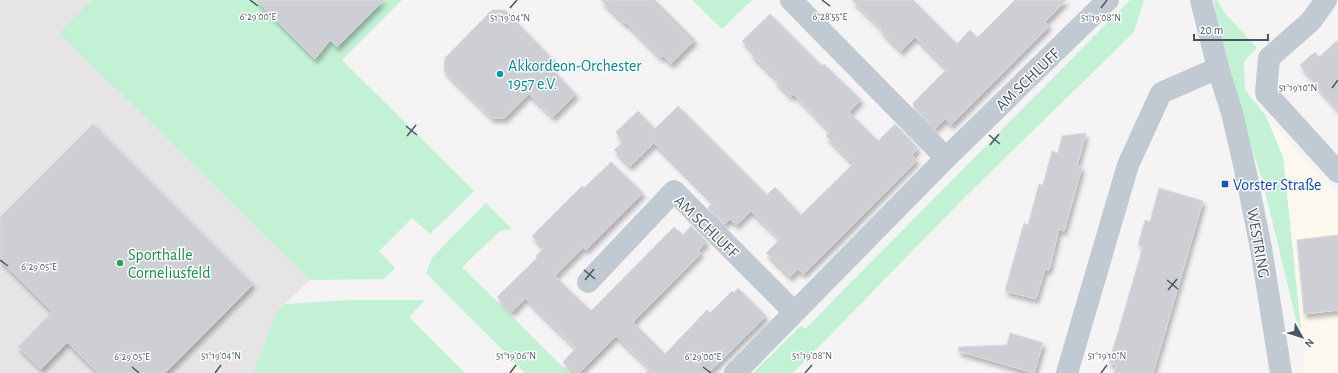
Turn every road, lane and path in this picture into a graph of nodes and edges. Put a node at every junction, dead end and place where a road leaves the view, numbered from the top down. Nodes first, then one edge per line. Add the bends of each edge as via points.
1 (791, 0) edge
2 (1108, 0) edge
3 (1201, 0) edge
4 (1326, 0) edge
5 (1218, 68) junction
6 (946, 158) junction
7 (1338, 172) edge
8 (588, 282) dead end
9 (794, 312) junction
10 (735, 373) edge
11 (1067, 373) edge
12 (1281, 373) edge

1 - 6 street
2 - 6 street, AM SCHLUFF
3 - 5 street
4 - 7 street via 1311,21 1269,58 1266,94
5 - 11 street via 1161,93 1128,165
5 - 12 street, WESTRING via 1232,112 1245,168
6 - 9 street, AM SCHLUFF
8 - 9 street, AM SCHLUFF via 674,191
9 - 10 street, AM SCHLUFF

